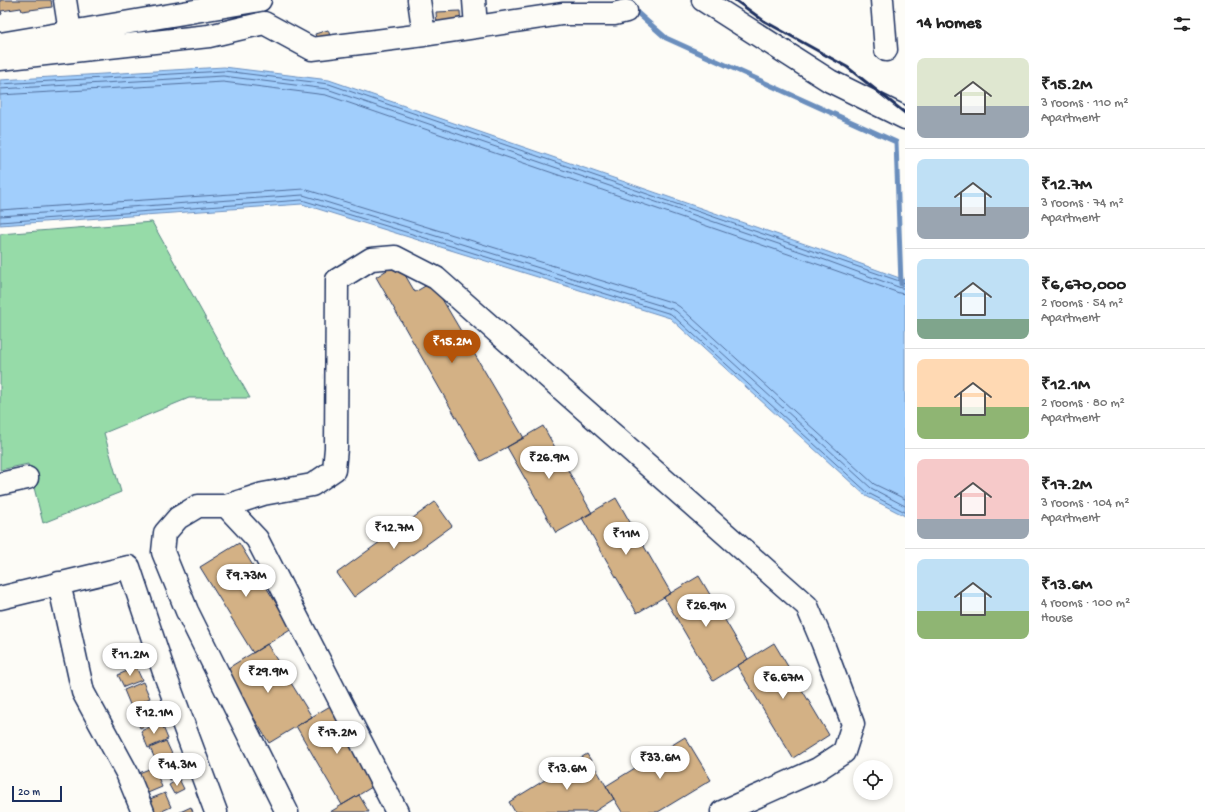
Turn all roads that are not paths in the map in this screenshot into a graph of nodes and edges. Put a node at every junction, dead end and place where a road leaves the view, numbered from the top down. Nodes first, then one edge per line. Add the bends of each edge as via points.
1 (65, 0) edge
2 (261, 0) edge
3 (419, 0) edge
4 (474, 0) edge
5 (703, 0) edge
6 (882, 0) edge
7 (561, 7) edge
8 (149, 9) edge
9 (626, 12) dead end
10 (476, 27) junction
11 (70, 32) junction
12 (424, 35) junction
13 (0, 44) edge
14 (886, 50) dead end
15 (0, 58) edge
16 (905, 118) edge
17 (27, 478) dead end
18 (0, 484) edge
19 (226, 506) junction
20 (59, 583) junction
21 (0, 598) edge
22 (143, 812) edge
23 (216, 812) edge
24 (287, 812) edge
25 (397, 812) edge
26 (722, 812) edge

1 - 11 street
2 - 8 street
3 - 12 street
4 - 10 street
5 - 16 street via 830,81
6 - 14 street
7 - 9 street via 614,14
7 - 10 street
8 - 11 street via 134,20
10 - 12 street
11 - 13 street
12 - 15 street via 312,49 264,23 209,36
17 - 18 street
19 - 24 street via 198,506 178,518 165,533 163,552 187,611
19 - 25 street via 257,539
19 - 26 street via 263,494 312,485 334,470 337,280 371,259 395,257 436,278 807,606 853,724 844,752 818,769
20 - 21 street
20 - 22 street via 83,692 127,773
20 - 23 street via 129,567 164,672

